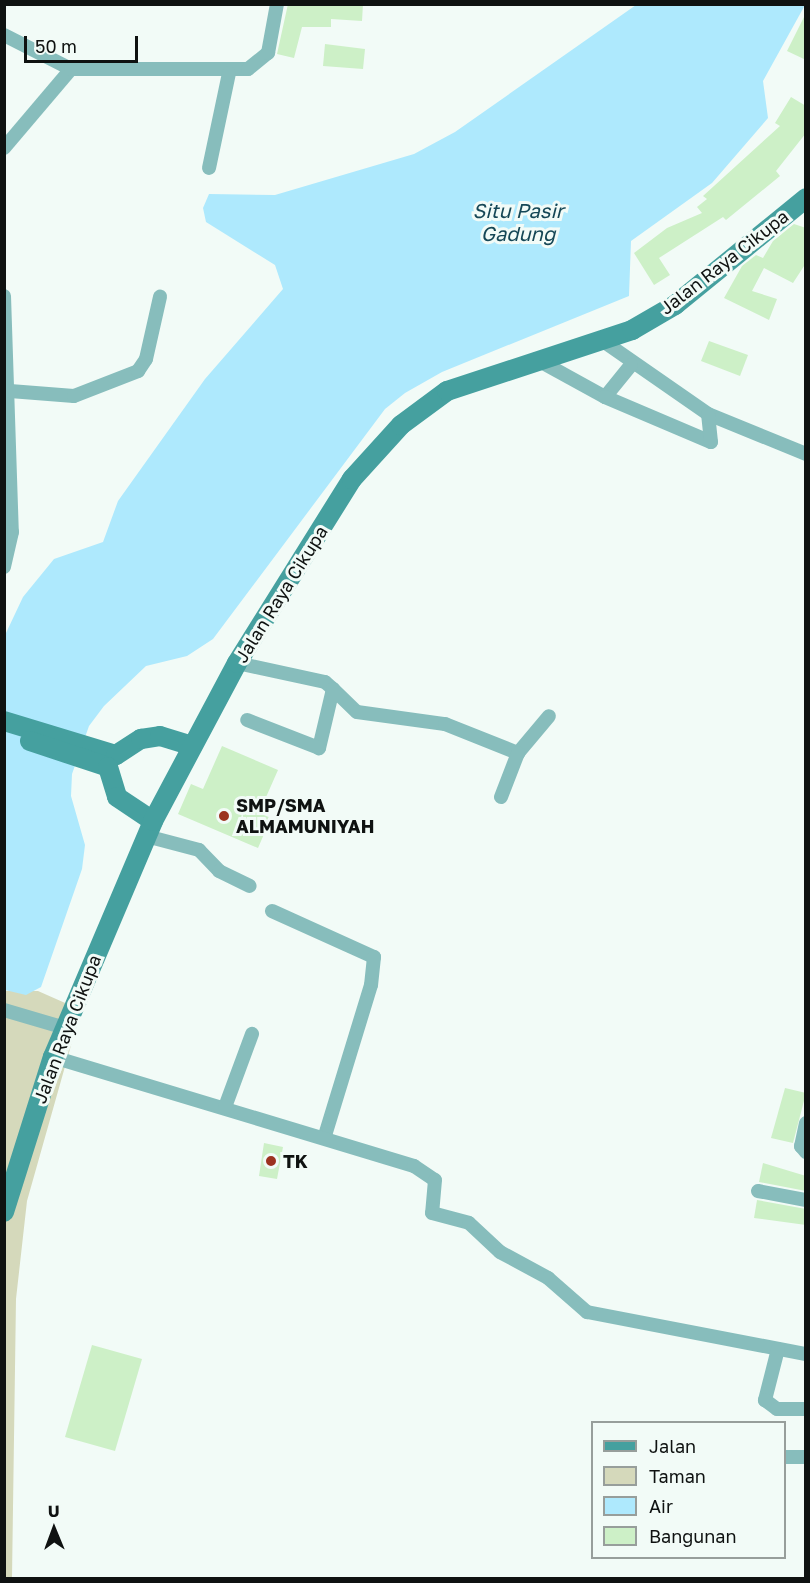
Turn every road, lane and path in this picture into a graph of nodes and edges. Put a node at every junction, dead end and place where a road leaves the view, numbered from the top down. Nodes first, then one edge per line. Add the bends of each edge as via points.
1 (277, 4) edge
2 (4, 35) edge
3 (71, 69) junction
4 (229, 73) junction
5 (4, 148) edge
6 (209, 168) dead end
7 (806, 198) edge
8 (4, 296) edge
9 (160, 297) dead end
10 (603, 342) junction
11 (536, 359) junction
12 (631, 365) junction
13 (10, 392) junction
14 (605, 397) junction
15 (708, 414) junction
16 (806, 454) edge
17 (8, 496) edge
18 (4, 567) edge
19 (237, 663) junction
20 (333, 689) junction
21 (549, 716) dead end
22 (247, 720) dead end
23 (4, 721) edge
24 (4, 733) edge
25 (192, 746) junction
26 (518, 753) junction
27 (112, 761) junction
28 (501, 797) dead end
29 (150, 829) junction
30 (250, 886) dead end
31 (272, 911) dead end
32 (4, 1010) edge
33 (65, 1028) junction
34 (252, 1034) dead end
35 (53, 1056) junction
36 (225, 1107) junction
37 (806, 1123) edge
38 (325, 1135) junction
39 (806, 1152) edge
40 (758, 1191) dead end
41 (806, 1200) edge
42 (4, 1212) edge
43 (778, 1349) junction
44 (806, 1354) edge
45 (806, 1409) edge
46 (786, 1457) edge
47 (806, 1457) edge

1 - 4 street via 268,53 248,69
2 - 3 street
3 - 4 street
3 - 5 street
4 - 6 street via 220,136
7 - 10 main road, Jalan Raya Cikupa via 673,306
8 - 13 street
9 - 13 street via 146,358 138,371 74,396
10 - 11 main road, Jalan Raya Cikupa
10 - 12 street
11 - 14 street
11 - 19 main road, Jalan Raya Cikupa via 447,391 401,424 352,479
12 - 14 street
12 - 15 street
13 - 17 street
14 - 15 street via 711,442
15 - 16 street
17 - 18 street via 11,548
19 - 20 street via 325,682
19 - 25 main road, Jalan Raya Cikupa
20 - 22 street via 319,748
20 - 26 street via 357,712 445,724
21 - 26 street
23 - 27 main road
24 - 27 main road
25 - 27 main road via 160,735 141,739
25 - 29 main road, Jalan Raya Cikupa
26 - 28 street
27 - 29 main road via 117,797
29 - 30 street via 200,850 219,871
29 - 33 main road, Jalan Raya Cikupa
31 - 38 street via 374,957 371,985
32 - 33 street
33 - 35 main road, Jalan Raya Cikupa
34 - 36 street
35 - 36 street
35 - 42 main road, Jalan Raya Cikupa
36 - 38 street
37 - 39 street via 801,1146
38 - 43 street via 431,1175 432,1214 469,1223 500,1252 548,1278 587,1312
40 - 41 street
43 - 44 street
43 - 45 street via 765,1400 777,1409
46 - 47 street

